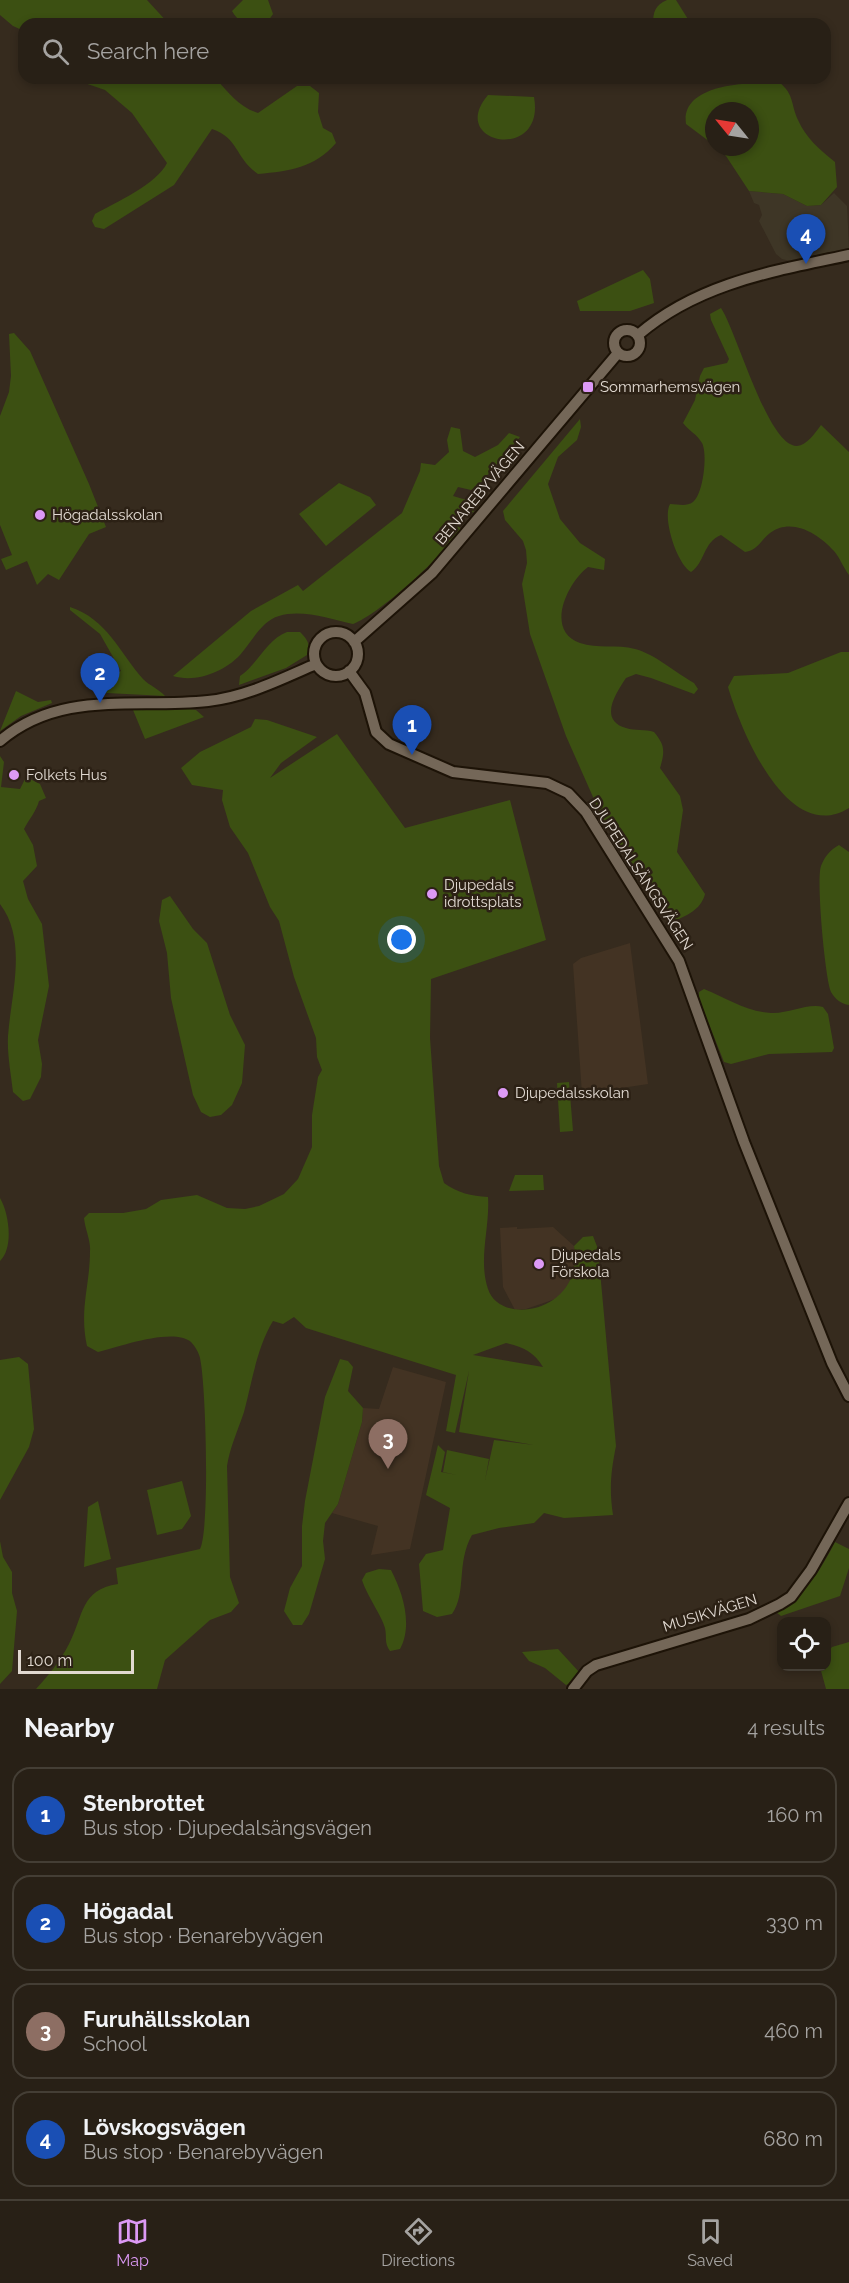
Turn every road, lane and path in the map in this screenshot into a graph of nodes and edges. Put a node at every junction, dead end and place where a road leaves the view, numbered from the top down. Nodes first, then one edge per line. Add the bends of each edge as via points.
1 (849, 255) edge
2 (638, 335) junction
3 (618, 353) junction
4 (354, 642) junction
5 (316, 664) junction
6 (349, 671) junction
7 (0, 741) edge
8 (849, 1396) edge
9 (849, 1503) edge
10 (573, 1689) edge

1 - 2 street via 729,283 679,305
2 - 3 street via 635,353
2 - 3 street via 626,330 617,333 613,343
3 - 4 street, BENAREBYVÄGEN via 432,573
4 - 5 street via 344,634 327,634 315,646
4 - 6 street via 357,657
5 - 6 street via 330,675
5 - 7 street via 265,687 209,701 100,703 61,710 25,724
6 - 8 street, DJUPEDALSÄNGSVÄGEN via 365,693 376,732 389,744 453,772 547,783 567,793 586,812 679,961 744,1142 832,1363
9 - 10 street, MUSIKVÄGEN via 812,1570 780,1604 749,1619 596,1665

